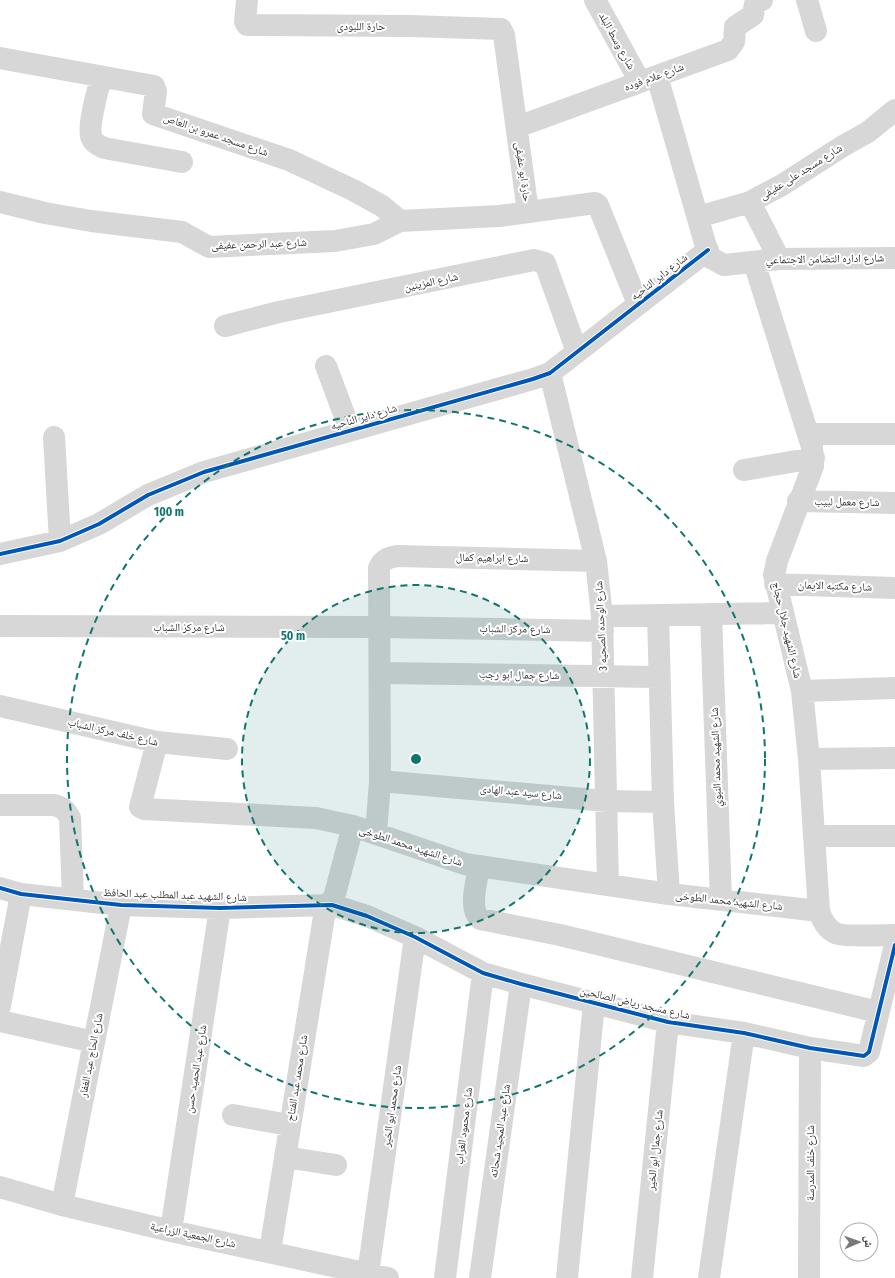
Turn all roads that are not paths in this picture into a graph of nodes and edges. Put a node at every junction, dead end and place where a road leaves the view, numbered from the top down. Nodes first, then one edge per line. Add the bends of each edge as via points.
1 (247, 0) edge
2 (595, 0) edge
3 (762, 0) edge
4 (807, 0) edge
5 (501, 29) joint
6 (816, 32) dead end
7 (0, 58) edge
8 (101, 76) junction
9 (648, 79) junction
10 (895, 110) edge
11 (517, 127) junction
12 (182, 162) dead end
13 (0, 202) edge
14 (750, 202) junction
15 (528, 212) junction
16 (698, 217) junction
17 (400, 221) junction
18 (708, 254) junction
19 (895, 258) edge
20 (779, 259) junction
21 (754, 262) junction
22 (638, 304) junction
23 (225, 326) dead end
24 (577, 352) junction
25 (326, 366) dead end
26 (550, 373) junction
27 (894, 428) edge
28 (350, 430) junction
29 (808, 434) junction
30 (54, 437) dead end
31 (814, 458) junction
32 (744, 470) dead end
33 (798, 501) junction
34 (895, 503) edge
35 (60, 541) junction
36 (0, 554) edge
37 (596, 561) junction
38 (775, 584) junction
39 (895, 588) edge
40 (782, 613) junction
41 (711, 614) junction
42 (658, 615) junction
43 (603, 623) junction
44 (0, 626) edge
45 (379, 627) junction
46 (380, 673) junction
47 (604, 676) junction
48 (658, 677) junction
49 (895, 688) edge
50 (802, 692) junction
51 (0, 706) edge
52 (158, 742) junction
53 (227, 749) dead end
54 (895, 758) edge
55 (809, 759) junction
56 (380, 781) junction
57 (606, 800) junction
58 (663, 802) junction
59 (0, 805) edge
60 (353, 826) junction
61 (376, 834) junction
62 (814, 836) junction
63 (895, 836) edge
64 (479, 867) junction
65 (608, 885) junction
66 (0, 888) edge
67 (21, 894) junction
68 (669, 894) junction
69 (73, 899) junction
70 (721, 900) junction
71 (121, 905) junction
72 (329, 905) junction
73 (220, 908) junction
74 (819, 911) junction
75 (895, 935) edge
76 (415, 937) junction
77 (895, 945) edge
78 (483, 973) junction
79 (890, 983) edge
80 (521, 984) junction
81 (594, 1003) junction
82 (0, 1006) edge
83 (878, 1012) junction
84 (0, 1021) edge
85 (668, 1022) junction
86 (744, 1033) junction
87 (94, 1042) junction
88 (810, 1048) junction
89 (233, 1115) dead end
90 (289, 1125) junction
91 (285, 1157) junction
92 (336, 1165) dead end
93 (0, 1187) edge
94 (62, 1205) junction
95 (171, 1231) junction
96 (270, 1251) junction
97 (311, 1270) edge
98 (378, 1276) edge
99 (445, 1278) edge
100 (480, 1278) edge
101 (568, 1278) edge
102 (642, 1278) edge
103 (710, 1278) edge
104 (809, 1278) edge

1 - 5 street, حارة اللبودى via 247,25
2 - 9 street, شارع وسط البلد
3 - 9 street, شارع علام فوده via 755,4 753,15 735,27 734,42 728,50
4 - 6 street
5 - 11 street, حارة ابو عفيفى
7 - 8 street, شارع مسجد عمرو بن العاص
8 - 12 street via 91,127 91,136 96,144 104,148
8 - 17 street, شارع مسجد عمرو بن العاص via 154,86 156,91 152,114 289,160 353,190 382,206
9 - 11 street, شارع علام فوده
9 - 16 street
10 - 14 street, شارع مسجد على عفيفى via 868,132
11 - 15 street, حارة ابو عفيفى
13 - 17 street, شارع عبد الرحمن عفيفى via 90,221 182,232 209,247 335,241 374,234
14 - 16 street, شارع مسجد على عفيفى
14 - 20 street
15 - 17 street
15 - 22 street, حارة ابو عفيفى via 592,202 598,205
16 - 18 street
18 - 21 street, شارع اداره التضامن الاجتماعي via 724,265
18 - 22 street, شارع داير الناحيه
19 - 20 street, شارع اداره التضامن الاجتماعي
20 - 21 street, شارع اداره التضامن الاجتماعي
21 - 29 street
22 - 24 street, شارع داير الناحيه
23 - 24 street, شارع المزينين via 279,312 534,260 545,263
24 - 26 street, شارع داير الناحيه
25 - 28 street
26 - 28 street, شارع داير الناحيه via 533,380
26 - 37 street, شارع الوحده الصحيه 3
27 - 29 street
28 - 35 street, شارع داير الناحيه via 204,472 148,495 99,524
29 - 31 street
30 - 35 street
31 - 32 street
31 - 33 street, شارع الشهيد جلال حجاج
33 - 34 street, شارع معمل لبيب
33 - 38 street, شارع الشهيد جلال حجاج via 777,561
35 - 36 street, شارع داير الناحيه
37 - 43 street, شارع الوحده الصحيه 3
37 - 45 street, شارع ابراهيم كمال via 388,557 382,561 379,568
38 - 39 street, شارع مكتبه الايمان
38 - 40 street, شارع الشهيد جلال حجاج
40 - 41 street, شارع مركز الشباب
40 - 50 street, شارع الشهيد جلال حجاج
41 - 42 street, شارع مركز الشباب
41 - 70 street, شارع الشهيد محمد النبوي
42 - 43 street, شارع مركز الشباب
42 - 48 street
43 - 45 street, شارع مركز الشباب
43 - 47 street, شارع الوحده الصحيه 3
44 - 45 street, شارع مركز الشباب
45 - 46 street
46 - 47 street, شارع جمال ابو رجب
46 - 56 street
47 - 48 street, شارع جمال ابو رجب
47 - 57 street, شارع الوحده الصحيه 3
48 - 58 street
49 - 50 street
50 - 55 street, شارع الشهيد جلال حجاج
51 - 52 street, شارع خلف مركز الشباب
52 - 53 street, شارع خلف مركز الشباب
52 - 60 street, شارع الشهيد محمد الطوخى via 140,807 144,809 291,815
54 - 55 street
55 - 62 street, شارع الشهيد جلال حجاج
56 - 57 street, شارع سيد عبد الهادى
56 - 61 street
57 - 58 street, شارع سيد عبد الهادى
57 - 65 street, شارع الوحده الصحيه 3
58 - 68 street
59 - 69 street via 54,805 67,813 70,818
60 - 61 street, شارع الشهيد محمد الطوخى
60 - 72 street, شارع محمد عبد الفتاح
61 - 64 street, شارع الشهيد محمد الطوخى via 436,856
62 - 63 street
62 - 74 street, شارع الشهيد جلال حجاج
64 - 65 street, شارع الشهيد محمد الطوخى
64 - 83 street via 474,908 480,919 560,935
65 - 68 street, شارع الشهيد محمد الطوخى
66 - 67 street, شارع الشهيد عبد المطلب عبد الحافظ
67 - 69 street, شارع الشهيد عبد المطلب عبد الحافظ
67 - 82 street
68 - 70 street, شارع الشهيد محمد الطوخى
69 - 71 street, شارع الشهيد عبد المطلب عبد الحافظ
70 - 74 street, شارع الشهيد محمد الطوخى
71 - 73 street, شارع الشهيد عبد المطلب عبد الحافظ
71 - 87 street, شارع الحاج عبد الغفار
72 - 73 street, شارع الشهيد عبد المطلب عبد الحافظ
72 - 76 street, شارع مسجد رياض الصالحين via 367,916
72 - 90 street, شارع محمد عبد الفتاح
73 - 95 street, شارع عبد الحميد حسن
74 - 75 street, شارع الشهيد جلال حجاج via 827,926 838,934
76 - 78 street, شارع مسجد رياض الصالحين
76 - 98 street, شارع محمد ابو الخير
77 - 79 street, شارع مسجد رياض الصالحين
78 - 80 street, شارع مسجد رياض الصالحين
78 - 99 street, شارع محمود الغراب
79 - 83 street, شارع مسجد رياض الصالحين
80 - 81 street, شارع مسجد رياض الصالحين
80 - 100 street, شارع عبد المجيد شحاته
81 - 85 street, شارع مسجد رياض الصالحين
81 - 101 street
83 - 88 street, شارع مسجد رياض الصالحين via 867,1055 856,1056
84 - 87 street
85 - 86 street, شارع مسجد رياض الصالحين
85 - 102 street, شارع جمال ابو الخير
86 - 88 street, شارع مسجد رياض الصالحين
86 - 103 street
87 - 94 street, شارع الحاج عبد الغفار
88 - 104 street, شارع خلف المدرسة
89 - 90 street
90 - 91 street, شارع محمد عبد الفتاح
91 - 92 street
91 - 96 street, شارع محمد عبد الفتاح
93 - 94 street, شارع الجمعية الزراعية
94 - 95 street, شارع الجمعية الزراعية
95 - 96 street, شارع الجمعية الزراعية
96 - 97 street, شارع الجمعية الزراعية
97 - 98 street, شارع الجمعية الزراعية

